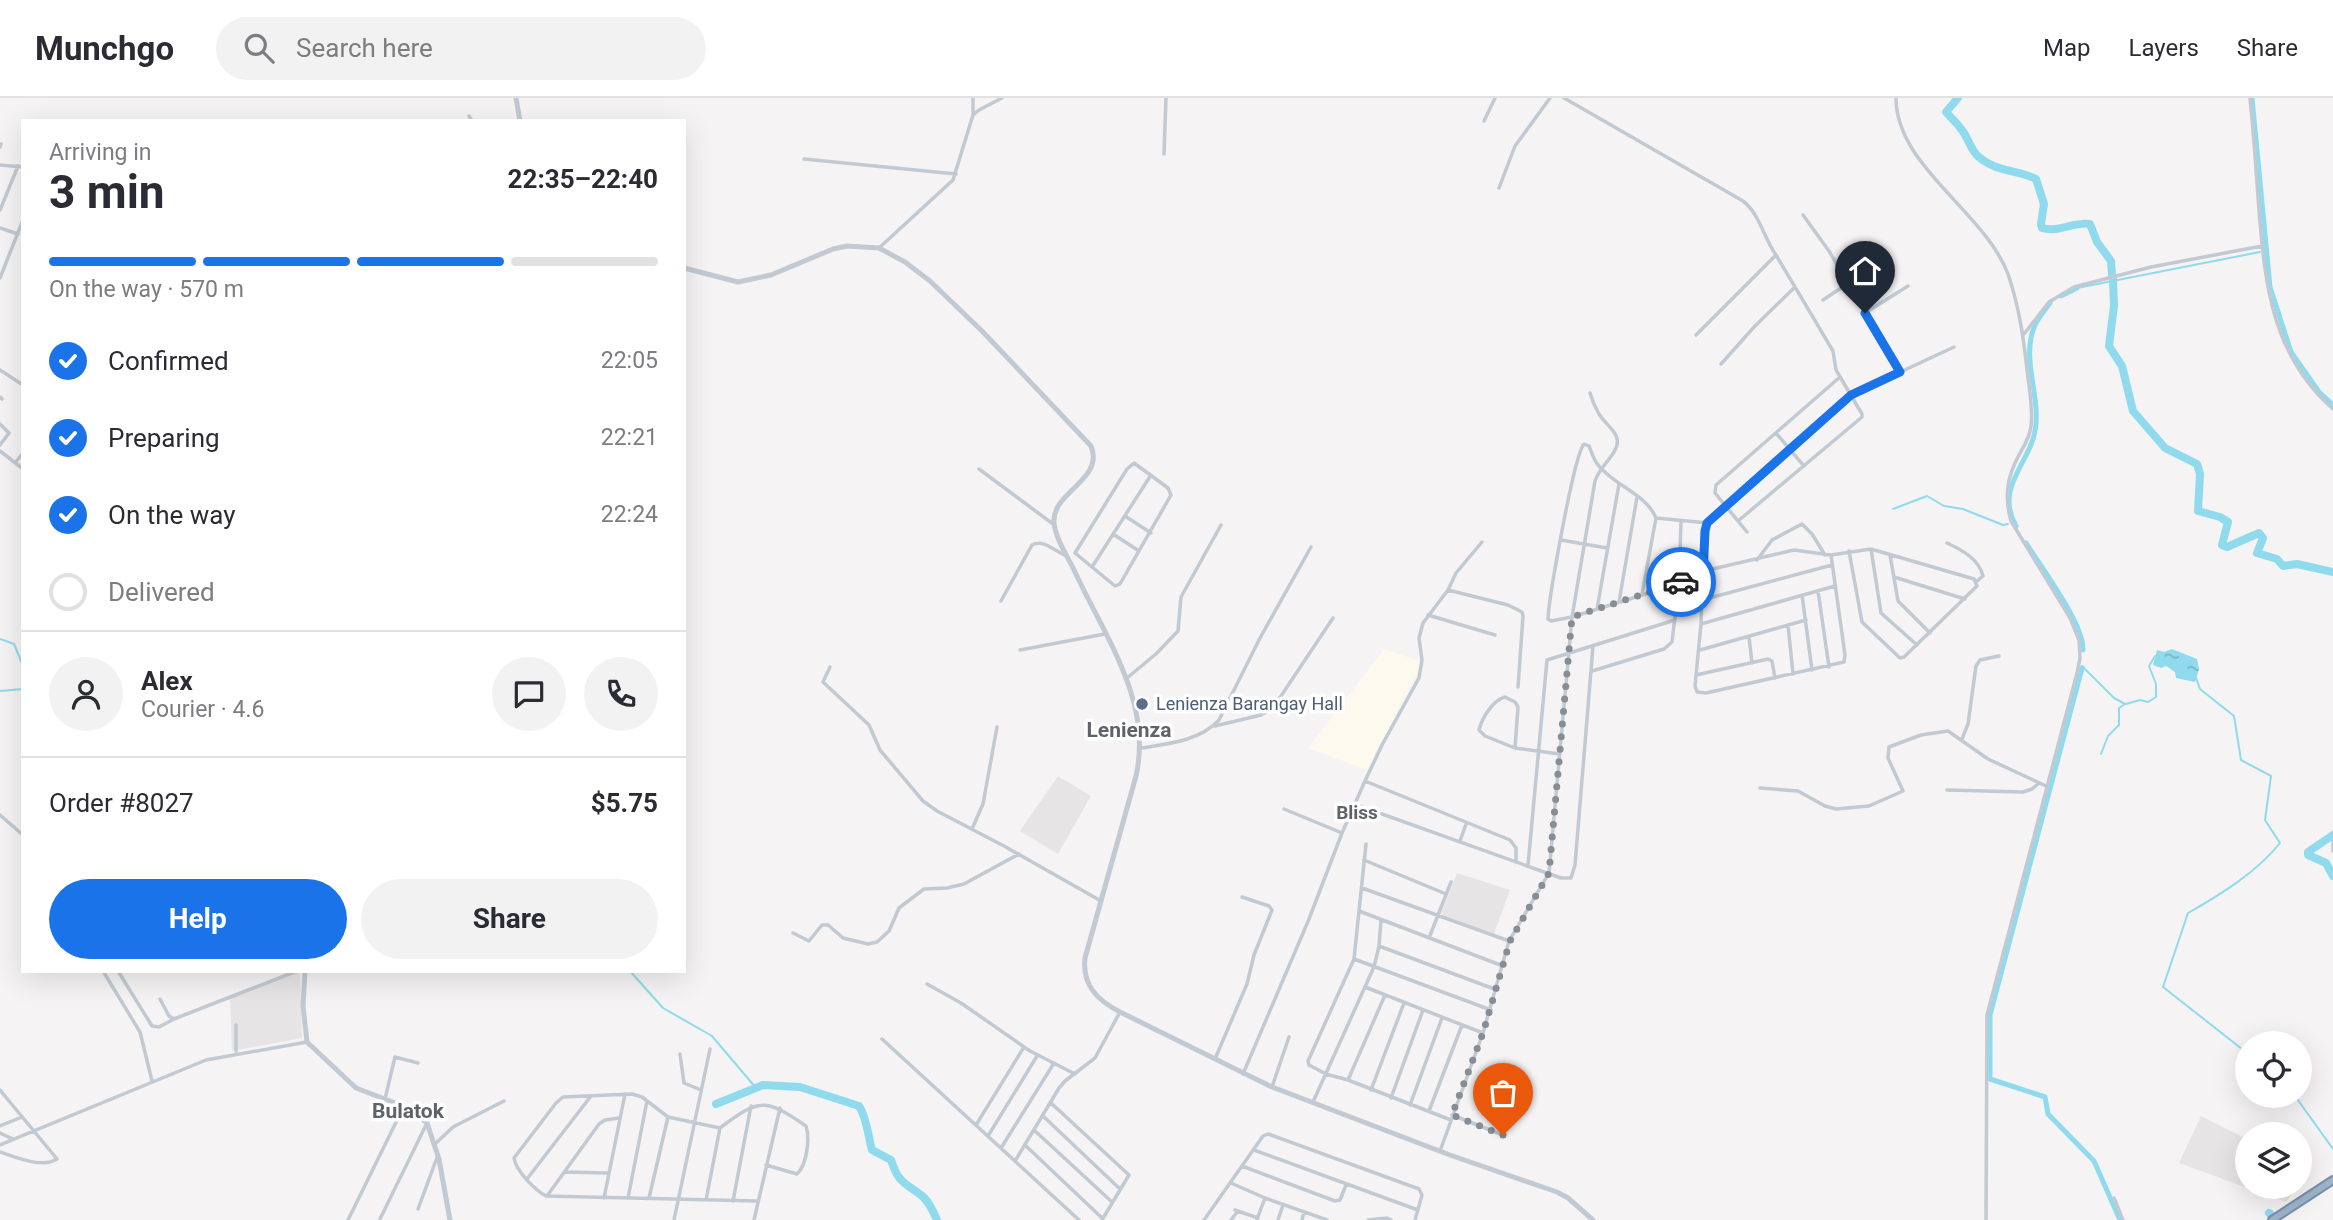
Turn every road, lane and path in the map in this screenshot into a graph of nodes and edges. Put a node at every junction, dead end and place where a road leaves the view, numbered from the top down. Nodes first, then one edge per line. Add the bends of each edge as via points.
1 (516, 98) edge
2 (973, 98) edge
3 (1002, 98) edge
4 (1166, 98) edge
5 (1495, 98) edge
6 (1550, 98) edge
7 (1564, 98) edge
8 (1896, 98) edge
9 (2250, 98) edge
10 (973, 115) junction
11 (469, 116) dead end
12 (471, 119) edge
13 (518, 119) edge
14 (1485, 121) dead end
15 (1164, 154) dead end
16 (804, 159) dead end
17 (0, 165) edge
18 (21, 167) edge
19 (956, 174) junction
20 (1499, 188) dead end
21 (0, 210) edge
22 (1803, 215) dead end
23 (21, 226) edge
24 (0, 228) edge
25 (18, 234) junction
26 (2262, 246) junction
27 (879, 247) junction
28 (1776, 255) junction
29 (1880, 262) dead end
30 (686, 269) edge
31 (0, 278) edge
32 (1849, 284) junction
33 (1908, 286) dead end
34 (1795, 287) junction
35 (1824, 300) dead end
36 (1865, 313) junction
37 (2024, 334) junction
38 (1696, 335) dead end
39 (1954, 347) dead end
40 (1721, 364) dead end
41 (0, 370) edge
42 (1900, 372) junction
43 (1840, 377) junction
44 (21, 384) edge
45 (1590, 393) dead end
46 (1851, 395) junction
47 (2333, 409) edge
48 (0, 424) edge
49 (1776, 433) junction
50 (0, 445) edge
51 (1790, 449) junction
52 (0, 451) edge
53 (21, 456) edge
54 (15, 463) junction
55 (1804, 466) junction
56 (21, 468) edge
57 (979, 469) dead end
58 (1601, 469) junction
59 (1151, 475) junction
60 (1619, 484) junction
61 (1637, 497) junction
62 (1725, 507) junction
63 (1125, 516) junction
64 (1656, 518) junction
65 (1738, 521) junction
66 (1681, 522) junction
67 (1707, 523) junction
68 (1054, 525) junction
69 (1221, 525) dead end
70 (1747, 532) dead end
71 (1151, 533) junction
72 (1113, 534) junction
73 (1561, 540) junction
74 (1482, 542) dead end
75 (1947, 543) dead end
76 (1584, 544) junction
77 (1311, 547) dead end
78 (1608, 548) junction
79 (1871, 549) junction
80 (1139, 551) junction
81 (1849, 551) junction
82 (1077, 555) junction
83 (1825, 555) junction
84 (1831, 555) junction
85 (1890, 555) junction
86 (1069, 560) junction
87 (1757, 560) junction
88 (1833, 565) junction
89 (1092, 567) junction
90 (1703, 573) junction
91 (1894, 578) junction
92 (1977, 581) junction
93 (1679, 583) junction
94 (1835, 586) junction
95 (1448, 590) junction
96 (1818, 591) junction
97 (1643, 594) junction
98 (1802, 595) junction
99 (1965, 599) junction
100 (1702, 600) junction
101 (1001, 601) dead end
102 (1619, 602) junction
103 (1597, 609) junction
104 (1429, 615) junction
105 (1572, 617) junction
106 (1333, 618) dead end
107 (1675, 620) junction
108 (1806, 620) junction
109 (1701, 624) junction
110 (1788, 625) junction
111 (1930, 633) junction
112 (1105, 634) junction
113 (1494, 635) dead end
114 (1749, 636) junction
115 (1917, 645) junction
116 (1593, 646) junction
117 (1020, 650) dead end
118 (1699, 650) junction
119 (1569, 651) junction
120 (1998, 656) dead end
121 (1752, 663) junction
122 (830, 667) dead end
123 (1829, 667) junction
124 (1812, 670) junction
125 (1592, 671) junction
126 (1793, 674) junction
127 (1696, 676) junction
128 (1127, 678) junction
129 (1775, 678) junction
130 (1518, 687) dead end
131 (997, 727) dead end
132 (1213, 727) junction
133 (1962, 739) junction
134 (1141, 748) junction
135 (1515, 748) junction
136 (1537, 752) junction
137 (1560, 754) junction
138 (1365, 781) junction
139 (2039, 783) junction
140 (2046, 786) junction
141 (1760, 788) dead end
142 (1947, 790) dead end
143 (1354, 804) junction
144 (1284, 809) dead end
145 (0, 815) edge
146 (1466, 824) junction
147 (972, 829) junction
148 (21, 833) edge
149 (1342, 834) junction
150 (1460, 841) junction
151 (2333, 841) edge
152 (1366, 845) dead end
153 (2333, 851) edge
154 (1019, 854) junction
155 (1364, 860) junction
156 (1516, 861) junction
157 (1528, 865) junction
158 (1549, 873) junction
159 (1451, 882) dead end
160 (1362, 888) junction
161 (1446, 894) junction
162 (1242, 897) dead end
163 (1101, 901) junction
164 (1359, 911) junction
165 (1438, 916) junction
166 (1381, 920) junction
167 (793, 933) dead end
168 (1429, 938) junction
169 (1510, 941) junction
170 (1380, 946) junction
171 (1354, 959) junction
172 (1503, 966) junction
173 (1374, 967) junction
174 (104, 973) edge
175 (119, 973) edge
176 (292, 973) edge
177 (305, 973) edge
178 (927, 984) dead end
179 (1365, 987) junction
180 (1497, 990) junction
181 (1385, 995) junction
182 (160, 999) dead end
183 (1404, 1003) junction
184 (1423, 1010) junction
185 (1491, 1010) junction
186 (1119, 1012) junction
187 (1442, 1017) junction
188 (174, 1019) junction
189 (236, 1025) dead end
190 (1462, 1025) junction
191 (1483, 1033) junction
192 (1289, 1037) dead end
193 (882, 1039) dead end
194 (307, 1041) junction
195 (1024, 1047) junction
196 (710, 1049) dead end
197 (236, 1052) junction
198 (680, 1054) dead end
199 (1037, 1056) junction
200 (1215, 1059) junction
201 (418, 1063) dead end
202 (1054, 1063) junction
203 (1075, 1074) junction
204 (1243, 1074) junction
205 (1326, 1074) junction
206 (1348, 1080) junction
207 (152, 1081) junction
208 (1272, 1087) junction
209 (0, 1090) edge
210 (701, 1090) junction
211 (1371, 1090) junction
212 (625, 1094) junction
213 (2, 1096) edge
214 (592, 1096) junction
215 (1391, 1098) junction
216 (385, 1099) junction
217 (504, 1101) dead end
218 (647, 1101) junction
219 (1051, 1102) junction
220 (1312, 1104) junction
221 (1410, 1105) junction
222 (404, 1106) junction
223 (751, 1106) junction
224 (780, 1108) junction
225 (1429, 1112) junction
226 (1042, 1116) junction
227 (22, 1117) junction
228 (668, 1117) junction
229 (1452, 1117) junction
230 (0, 1118) edge
231 (619, 1118) junction
232 (427, 1124) junction
233 (694, 1124) junction
234 (2, 1125) edge
235 (976, 1125) junction
236 (720, 1128) junction
237 (1034, 1130) junction
238 (33, 1131) junction
239 (0, 1133) edge
240 (1503, 1135) dead end
241 (988, 1136) junction
242 (13, 1139) junction
243 (435, 1144) junction
244 (0, 1145) edge
245 (1025, 1145) junction
246 (1001, 1148) junction
247 (1254, 1150) junction
248 (1440, 1151) junction
249 (0, 1152) edge
250 (438, 1154) junction
251 (1015, 1161) junction
252 (766, 1164) junction
253 (1242, 1167) junction
254 (565, 1172) junction
255 (608, 1173) junction
256 (527, 1179) junction
257 (2333, 1180) edge
258 (1231, 1183) junction
259 (1346, 1184) junction
260 (1121, 1189) junction
261 (546, 1196) junction
262 (604, 1198) junction
263 (628, 1198) junction
264 (649, 1198) junction
265 (678, 1198) junction
266 (1265, 1198) junction
267 (2114, 1198) dead end
268 (706, 1200) junction
269 (733, 1201) junction
270 (757, 1202) junction
271 (1112, 1203) junction
272 (1283, 1205) junction
273 (418, 1209) dead end
274 (1418, 1210) junction
275 (1304, 1212) junction
276 (380, 1219) edge
277 (1102, 1219) edge
278 (1257, 1219) edge
279 (1324, 1219) edge
280 (348, 1220) edge
281 (450, 1220) edge
282 (674, 1220) edge
283 (754, 1220) edge
284 (1079, 1220) edge
285 (1204, 1220) edge
286 (1231, 1220) edge
287 (1278, 1220) edge
288 (1302, 1220) edge
289 (1368, 1220) edge
290 (1391, 1220) edge
291 (1415, 1220) edge
292 (1593, 1220) edge
293 (1986, 1220) edge
294 (2123, 1220) edge
295 (2272, 1220) edge

1 - 13 street
2 - 10 street
3 - 10 street
4 - 15 street
5 - 14 street
6 - 20 street via 1515,146
7 - 28 street via 1743,201 1751,207
8 - 37 street via 1901,123 1921,163 1977,223 2003,262
9 - 26 street
10 - 19 street
11 - 12 street
16 - 19 street
17 - 18 street
18 - 21 street
19 - 27 street
22 - 32 street
23 - 25 street
24 - 25 street
25 - 31 street
26 - 37 street via 2074,287 2049,302
26 - 47 street via 2280,335 2312,387
27 - 30 street via 833,249 771,275 738,282
27 - 68 street via 930,281 1091,446 1091,466 1060,503
28 - 34 street
28 - 38 street
29 - 32 street
32 - 35 street
32 - 36 street
33 - 36 street
34 - 40 street
34 - 43 street via 1833,351
36 - 42 street
37 - 140 street via 2031,429 2007,484 2007,506 2011,521 2070,618 2080,658
39 - 42 street
41 - 44 street
42 - 46 street
43 - 46 street
43 - 49 street
45 - 58 street via 1617,436 1616,449
46 - 51 street
46 - 55 street via 1862,416
48 - 50 street via 9,434
49 - 51 street
49 - 62 street via 1716,485 1714,493
51 - 55 street
51 - 62 street
52 - 54 street
53 - 54 street
54 - 56 street
55 - 65 street
57 - 68 street
58 - 60 street
58 - 73 street via 1589,446 1582,445
58 - 76 street
59 - 63 street
59 - 71 street via 1171,495
59 - 82 street via 1137,464 1130,466
60 - 61 street
60 - 78 street
61 - 64 street
61 - 102 street
62 - 65 street
62 - 67 street
63 - 71 street
63 - 72 street
64 - 66 street
64 - 97 street
65 - 70 street
66 - 67 street
66 - 93 street
67 - 90 street
68 - 86 street
69 - 128 street via 1181,597 1178,631
71 - 80 street
72 - 80 street
72 - 89 street
73 - 76 street
73 - 105 street via 1548,619
74 - 95 street
75 - 92 street via 1963,550 1982,570
76 - 78 street
76 - 105 street
77 - 132 street
78 - 103 street
79 - 81 street
79 - 85 street
79 - 115 street via 1881,613
80 - 89 street via 1118,586 1112,586
81 - 84 street
81 - 115 street via 1863,624 1900,658
82 - 86 street
82 - 89 street
83 - 84 street
83 - 87 street via 1794,550
83 - 87 street via 1802,524 1772,540
84 - 88 street
85 - 91 street
85 - 92 street
86 - 101 street via 1044,543 1035,543
86 - 112 street
87 - 90 street
88 - 94 street
88 - 100 street
90 - 93 street
90 - 100 street
91 - 99 street
91 - 111 street via 1899,603
92 - 99 street via 1978,586
93 - 97 street
93 - 107 street
94 - 96 street
94 - 123 street via 1845,659
95 - 104 street
95 - 130 street via 1522,611
96 - 98 street
96 - 123 street
97 - 102 street
98 - 108 street
98 - 109 street
99 - 111 street
100 - 109 street
102 - 103 street
103 - 105 street
104 - 113 street
104 - 138 street via 1420,632 1419,678
105 - 119 street
106 - 132 street via 1273,708
107 - 116 street
107 - 125 street via 1669,646
108 - 110 street
108 - 124 street
109 - 118 street
110 - 114 street
110 - 126 street
111 - 115 street
112 - 117 street
112 - 128 street
114 - 118 street
114 - 121 street
116 - 119 street
116 - 125 street
118 - 127 street
119 - 136 street via 1549,657 1545,664
119 - 137 street
120 - 133 street via 1980,660 1976,666
121 - 127 street
121 - 129 street via 1770,659
122 - 147 street via 822,682 869,725 880,750 912,790
123 - 124 street
124 - 126 street
125 - 158 street via 1574,873 1567,879
126 - 129 street
127 - 129 street via 1695,690 1700,694
128 - 134 street via 1137,709
131 - 147 street via 983,804
132 - 134 street via 1182,740
133 - 139 street via 1982,756
133 - 141 street via 1948,732 1892,744 1887,754 1903,791 1869,806 1832,808 1802,792
134 - 163 street
135 - 135 street via 1518,707 1501,698 1479,730
135 - 136 street
136 - 137 street
136 - 157 street
137 - 158 street
138 - 143 street
138 - 146 street
139 - 140 street
139 - 142 street via 2023,792
140 - 293 street via 1987,1015
143 - 149 street
143 - 150 street
144 - 149 street
145 - 148 street
146 - 150 street
146 - 156 street via 1510,840 1516,848
147 - 154 street
149 - 204 street
150 - 156 street
151 - 153 street
152 - 155 street
154 - 163 street
154 - 167 street via 964,884 924,889 899,908 889,931 877,943 843,938 828,925 822,925 809,941
155 - 160 street
155 - 161 street
156 - 157 street
157 - 158 street
158 - 169 street
159 - 161 street
160 - 164 street
160 - 165 street
161 - 165 street
162 - 200 street via 1269,906 1272,914
163 - 186 street via 1085,958 1086,977 1097,997
164 - 166 street
164 - 171 street
165 - 168 street
165 - 169 street
166 - 168 street
166 - 170 street
168 - 172 street
169 - 172 street
170 - 173 street
170 - 180 street
171 - 173 street
171 - 205 street via 1308,1061 1311,1068
172 - 180 street
173 - 179 street
173 - 185 street
174 - 207 street via 142,1036
175 - 188 street via 152,1026
176 - 188 street
177 - 194 street
178 - 195 street
179 - 181 street
179 - 205 street
180 - 185 street
181 - 183 street
181 - 206 street
182 - 188 street
183 - 184 street
183 - 211 street
184 - 187 street
184 - 215 street
185 - 191 street
186 - 200 street
186 - 203 street via 1095,1058
187 - 190 street
187 - 221 street
189 - 197 street
190 - 191 street
190 - 225 street
191 - 229 street
192 - 208 street
193 - 235 street
194 - 197 street
194 - 216 street via 356,1088
195 - 199 street
195 - 235 street
196 - 210 street
197 - 207 street
198 - 210 street via 684,1083
199 - 202 street
199 - 241 street
200 - 204 street
201 - 216 street via 395,1057
202 - 203 street
202 - 246 street
203 - 219 street
204 - 208 street
205 - 206 street
205 - 220 street
206 - 211 street
207 - 238 street
208 - 220 street
209 - 213 street
210 - 233 street
211 - 215 street
212 - 214 street
212 - 218 street
212 - 231 street
213 - 227 street
214 - 256 street
214 - 256 street via 560,1099 517,1153 515,1166
215 - 221 street
216 - 222 street
217 - 243 street via 453,1127
218 - 228 street
218 - 263 street
219 - 226 street
219 - 260 street via 1129,1175
220 - 248 street
221 - 225 street
222 - 232 street
222 - 280 street
223 - 224 street
223 - 236 street
223 - 269 street
224 - 252 street
224 - 252 street via 806,1126 802,1169 792,1173
225 - 229 street
226 - 237 street
226 - 260 street
227 - 234 street
227 - 238 street
228 - 233 street
228 - 264 street
229 - 240 street
229 - 248 street
230 - 234 street
231 - 254 street via 600,1124
231 - 255 street
232 - 243 street
232 - 276 street
233 - 236 street
233 - 265 street
235 - 241 street
236 - 268 street
237 - 245 street
237 - 271 street
238 - 242 street
238 - 249 street via 56,1161 39,1163
239 - 242 street
241 - 246 street
242 - 244 street
243 - 250 street
245 - 251 street
245 - 277 street
246 - 251 street
247 - 253 street
247 - 259 street
247 - 274 street via 1263,1136 1272,1134 1419,1189 1423,1195
248 - 292 street via 1557,1192
250 - 273 street
250 - 281 street
251 - 284 street
252 - 270 street
253 - 258 street
253 - 259 street via 1335,1201 1340,1200
254 - 255 street
254 - 261 street
255 - 262 street
256 - 261 street
257 - 295 highway
258 - 266 street
258 - 285 street
259 - 274 street
260 - 271 street
261 - 262 street
262 - 263 street
263 - 264 street
264 - 265 street
265 - 268 street
265 - 282 street
266 - 272 street
266 - 278 street
267 - 294 street
268 - 269 street
269 - 270 street
270 - 283 street
271 - 277 street
272 - 275 street
272 - 287 street
274 - 291 street
275 - 279 street
275 - 288 street
278 - 286 street via 1236,1211
289 - 290 street

